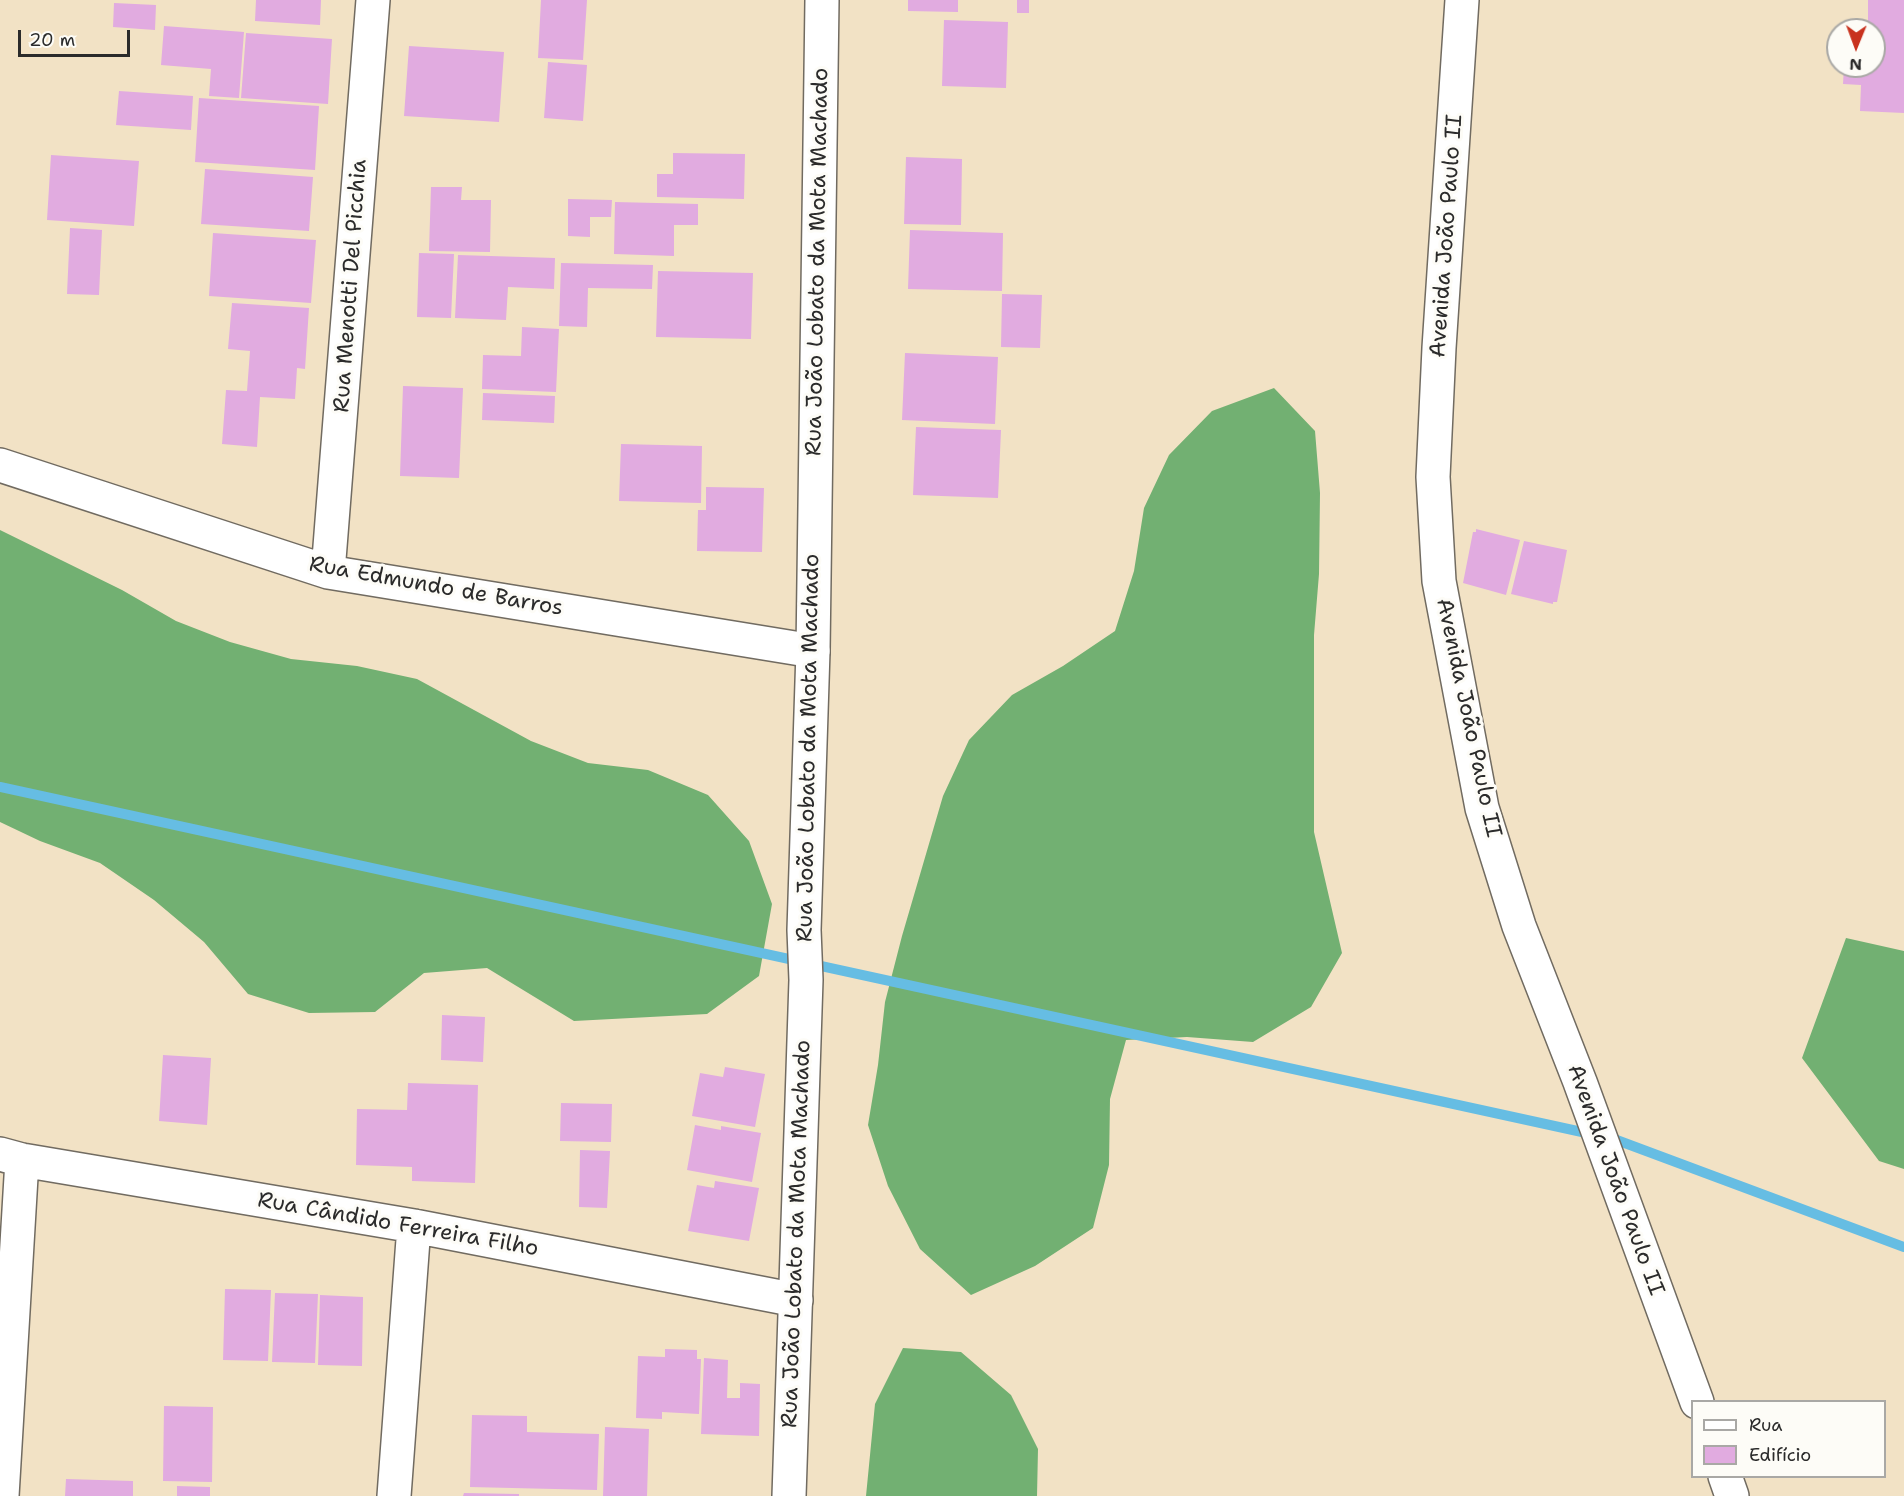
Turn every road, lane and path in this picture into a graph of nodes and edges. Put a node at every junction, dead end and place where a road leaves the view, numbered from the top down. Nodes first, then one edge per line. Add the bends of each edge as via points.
1 (373, 0) edge
2 (822, 0) edge
3 (1462, 0) edge
4 (0, 465) edge
5 (328, 572) junction
6 (813, 651) junction
7 (11, 1157) edge
8 (414, 1226) junction
9 (796, 1300) junction
10 (1698, 1400) edge
11 (1726, 1478) edge
12 (2, 1496) edge
13 (394, 1496) edge
14 (789, 1496) edge
15 (1732, 1496) edge

1 - 5 street, Rua Menotti Del Picchia
2 - 6 street, Rua João Lobato da Mota Machado
3 - 10 street, Avenida João Paulo II via 1438,348 1434,477 1439,581 1482,808 1519,926
4 - 5 street, Rua Edmundo de Barros
5 - 6 street, Rua Edmundo de Barros
6 - 9 street, Rua João Lobato da Mota Machado
7 - 8 street, Rua Cândido Ferreira Filho
7 - 12 street
8 - 9 street, Rua Cândido Ferreira Filho
8 - 13 street
9 - 14 street, Rua João Lobato da Mota Machado
11 - 15 street

